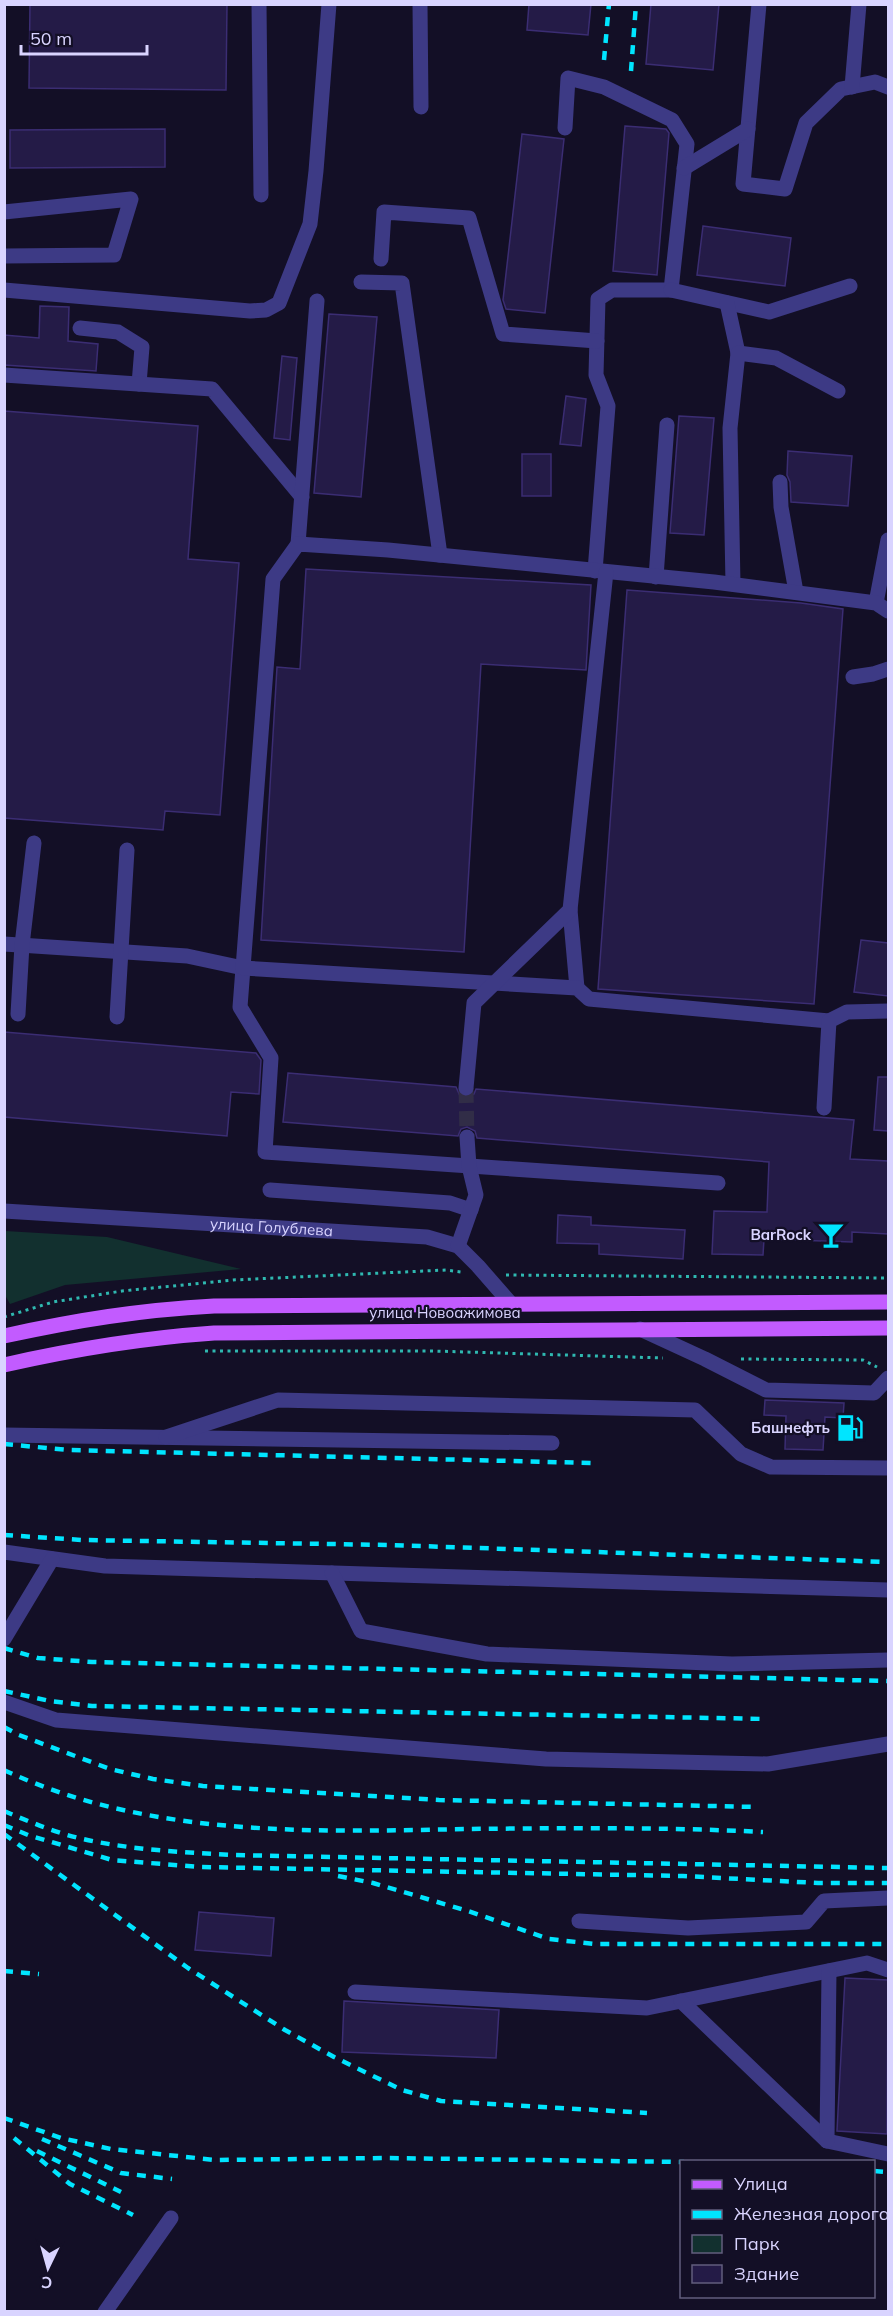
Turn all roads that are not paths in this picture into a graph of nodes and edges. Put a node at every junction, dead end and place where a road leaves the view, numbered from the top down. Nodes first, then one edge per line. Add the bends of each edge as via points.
1 (259, 4) edge
2 (329, 4) edge
3 (420, 4) edge
4 (759, 4) edge
5 (859, 4) edge
6 (852, 87) junction
7 (888, 87) edge
8 (421, 107) dead end
9 (565, 128) dead end
10 (748, 129) junction
11 (684, 168) junction
12 (261, 195) dead end
13 (4, 212) edge
14 (4, 256) edge
15 (381, 259) dead end
16 (361, 282) dead end
17 (850, 286) dead end
18 (4, 290) edge
19 (671, 290) junction
20 (317, 301) dead end
21 (727, 303) junction
22 (80, 328) dead end
23 (597, 341) junction
24 (738, 353) junction
25 (4, 375) edge
26 (140, 384) junction
27 (838, 391) dead end
28 (667, 425) dead end
29 (780, 482) dead end
30 (302, 497) junction
31 (888, 540) edge
32 (298, 544) junction
33 (440, 555) junction
34 (600, 572) junction
35 (656, 577) junction
36 (733, 584) junction
37 (796, 592) junction
38 (882, 607) edge
39 (888, 669) edge
40 (853, 677) dead end
41 (34, 843) dead end
42 (126, 850) dead end
43 (570, 910) junction
44 (4, 944) edge
45 (22, 945) junction
46 (120, 951) junction
47 (243, 968) junction
48 (495, 983) junction
49 (577, 988) junction
50 (888, 1011) edge
51 (18, 1014) dead end
52 (117, 1017) dead end
53 (829, 1021) junction
54 (466, 1088) tunnel mouth
55 (824, 1108) dead end
56 (467, 1137) tunnel mouth
57 (469, 1166) junction
58 (718, 1183) dead end
59 (270, 1190) dead end
60 (471, 1210) junction
61 (4, 1211) edge
62 (458, 1246) junction
63 (888, 1302) edge
64 (512, 1305) junction
65 (888, 1328) edge
66 (640, 1329) junction
67 (4, 1336) edge
68 (4, 1365) edge
69 (884, 1373) edge
70 (4, 1435) edge
71 (166, 1437) junction
72 (552, 1443) dead end
73 (888, 1468) edge
74 (4, 1552) edge
75 (52, 1559) junction
76 (332, 1573) junction
77 (888, 1590) edge
78 (4, 1639) edge
79 (888, 1660) edge
80 (4, 1702) edge
81 (888, 1744) edge
82 (888, 1898) edge
83 (579, 1921) dead end
84 (888, 1970) edge
85 (829, 1971) junction
86 (355, 1992) dead end
87 (681, 2001) junction
88 (827, 2141) junction
89 (888, 2154) edge
90 (171, 2218) dead end
91 (105, 2312) edge

1 - 12 street
2 - 18 street via 310,224 279,303 266,310 250,311
3 - 8 street
4 - 10 street
5 - 6 street
6 - 7 street via 875,82
6 - 10 street via 841,89 806,123 785,189 743,184
9 - 11 street via 568,78 604,87 672,120 687,144
10 - 11 street
11 - 19 street
13 - 14 street via 131,199 114,255
15 - 23 street via 384,212 469,218 503,334
16 - 33 street via 402,283
17 - 21 street via 769,312
19 - 21 street
19 - 23 street via 612,290 598,298
20 - 30 street
21 - 24 street
22 - 26 street via 118,332 142,347
23 - 34 street via 596,375 608,406
24 - 27 street via 776,358
24 - 36 street via 730,428
25 - 26 street
26 - 30 street via 212,389
28 - 35 street
29 - 37 street
30 - 32 street
31 - 38 street
32 - 33 street
32 - 47 street via 273,579
33 - 34 street
34 - 35 street
34 - 43 street
35 - 36 street
36 - 37 street
37 - 38 street
39 - 40 street
41 - 45 street
42 - 46 street
43 - 48 street
43 - 49 street
44 - 45 street
45 - 46 street
45 - 51 street
46 - 47 street via 187,956
46 - 52 street
47 - 48 street
47 - 57 street via 240,1007 271,1058 265,1152
48 - 49 street
48 - 54 street via 474,1003
49 - 53 street via 589,999
50 - 53 street via 847,1012
53 - 55 street
56 - 57 street
57 - 58 street
57 - 60 street via 476,1195
59 - 60 street via 450,1203
60 - 62 street
61 - 62 street, улица Голублева via 427,1237
62 - 64 street, улица Голублева
63 - 64 main road, улица Новоажимова
64 - 67 main road, улица Новоажимова via 179,1308 82,1319
65 - 66 main road, улица Новоажимова
66 - 68 main road, улица Новоажимова via 214,1333 109,1344
66 - 69 street via 766,1390 874,1393
70 - 71 street
71 - 72 street
71 - 73 street via 278,1400 695,1410 741,1454 771,1467
74 - 75 street
75 - 76 street via 105,1566
75 - 78 street
76 - 77 street
76 - 79 street via 361,1631 487,1654 732,1665
80 - 81 street via 56,1720 546,1759 768,1764
82 - 83 street via 824,1901 806,1922 688,1928
84 - 85 street via 867,1963
85 - 87 street
85 - 88 street
86 - 87 street via 647,2008
87 - 88 street
88 - 89 street
90 - 91 street

